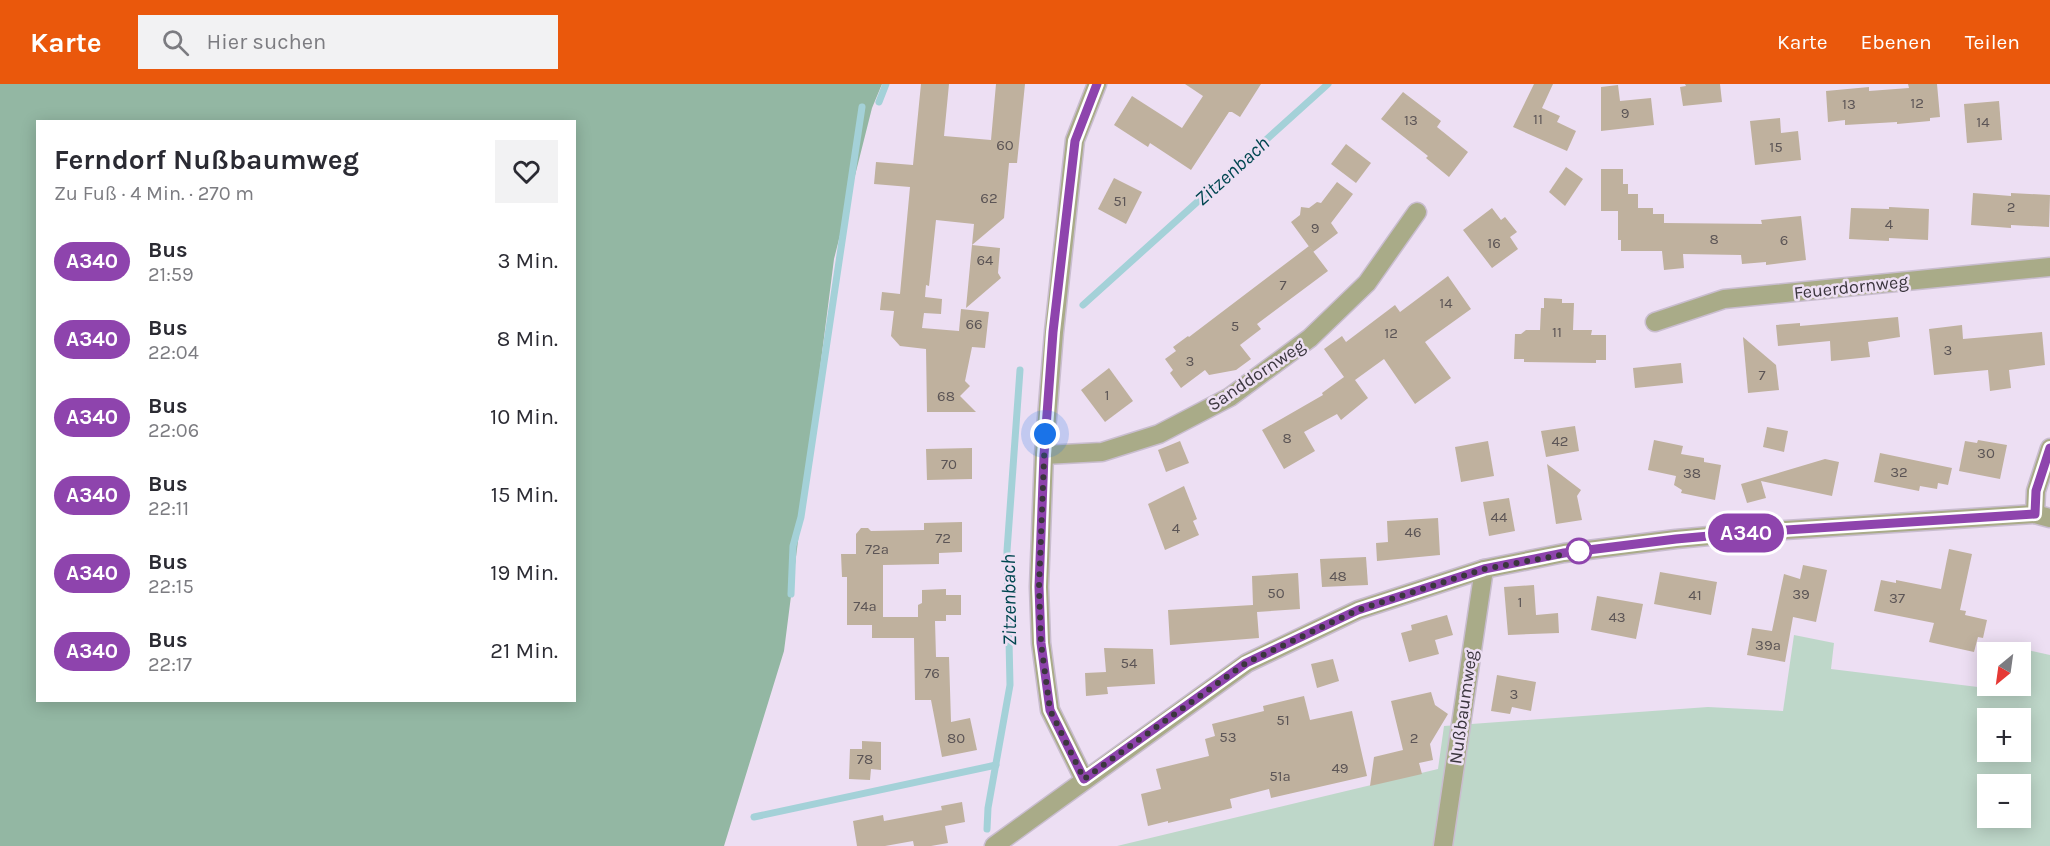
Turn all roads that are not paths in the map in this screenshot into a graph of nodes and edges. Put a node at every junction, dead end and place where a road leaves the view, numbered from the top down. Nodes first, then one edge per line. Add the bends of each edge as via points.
1 (1097, 84) edge
2 (1417, 212) dead end
3 (2050, 267) edge
4 (1655, 322) dead end
5 (2050, 448) edge
6 (1044, 455) junction
7 (2042, 516) edge
8 (1484, 569) junction
9 (1084, 779) junction
10 (994, 846) edge
11 (1443, 846) edge

1 - 6 street via 1075,141 1053,332
2 - 6 street, Sanddornweg via 1367,283 1310,338 1230,396 1159,434 1102,452
3 - 4 street, Feuerdornweg via 1724,299
5 - 7 street via 2036,491
6 - 9 street via 1041,643 1050,710
7 - 8 street via 1676,539 1564,553
8 - 9 street via 1358,610 1246,663
8 - 11 street, Nußbaumweg
9 - 10 street

